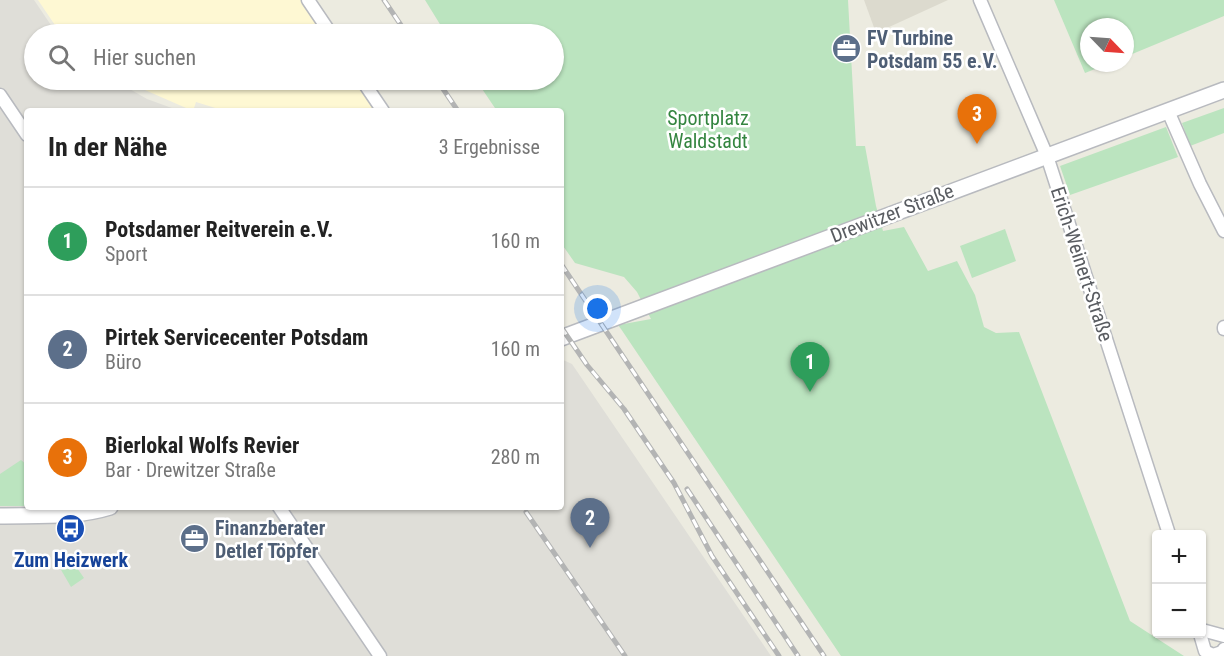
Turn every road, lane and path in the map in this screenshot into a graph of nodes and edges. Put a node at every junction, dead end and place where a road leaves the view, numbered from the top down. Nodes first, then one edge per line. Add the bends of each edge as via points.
1 (308, 0) edge
2 (980, 0) edge
3 (324, 24) edge
4 (369, 90) edge
5 (1224, 90) edge
6 (2, 101) edge
7 (381, 108) edge
8 (1168, 111) junction
9 (24, 131) edge
10 (1047, 156) junction
11 (1224, 231) edge
12 (564, 337) edge
13 (99, 510) edge
14 (281, 510) edge
15 (0, 516) edge
16 (1167, 530) edge
17 (1206, 633) edge
18 (1224, 636) edge
19 (1202, 638) edge
20 (1224, 649) edge
21 (380, 656) edge

1 - 3 street
2 - 10 street, Erich-Weinert-Straße
4 - 7 street
5 - 8 street, Drewitzer Straße
6 - 9 street
8 - 10 street, Drewitzer Straße
8 - 11 street
10 - 12 street, Drewitzer Straße
10 - 16 street, Erich-Weinert-Straße
13 - 15 street
14 - 21 street
17 - 18 street
19 - 20 street via 1205,651 1214,655

